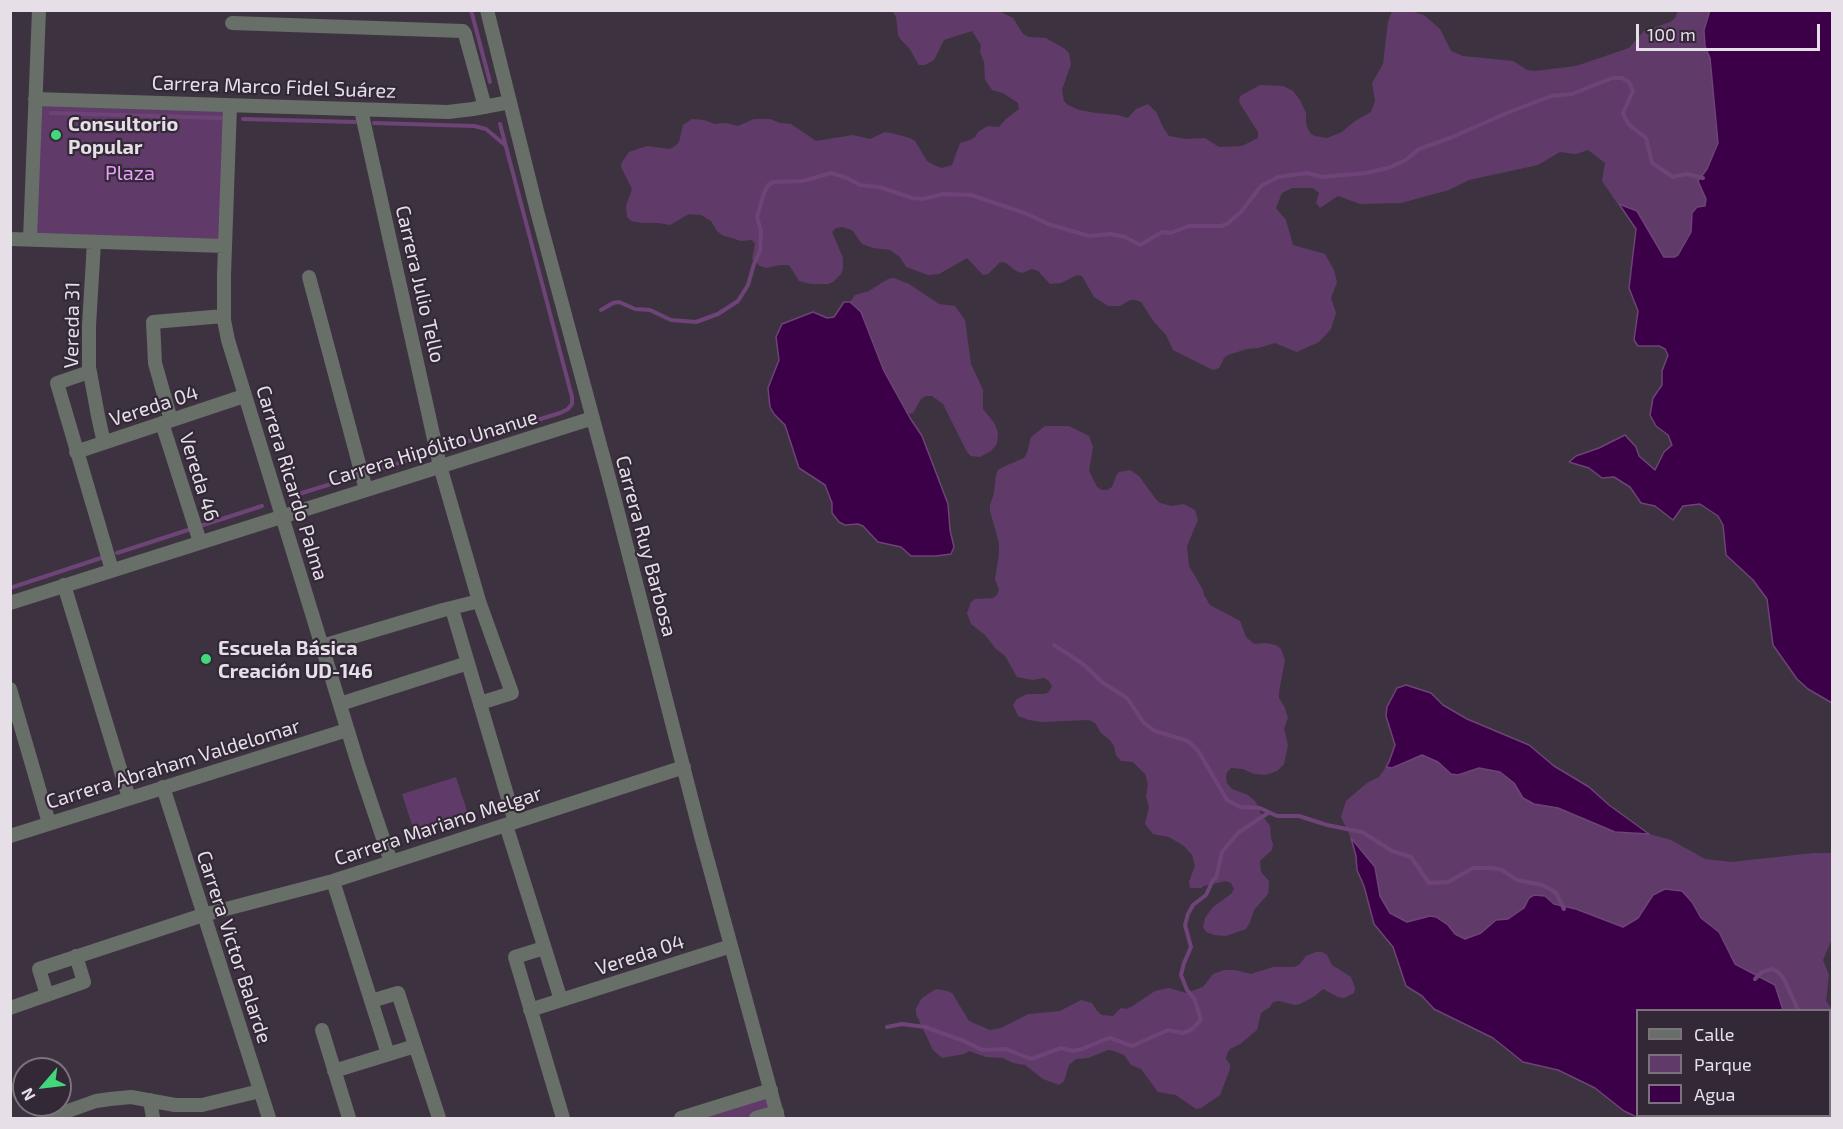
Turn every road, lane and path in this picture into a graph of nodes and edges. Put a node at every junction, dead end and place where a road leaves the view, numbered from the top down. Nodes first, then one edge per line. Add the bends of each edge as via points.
1 (39, 10) edge
2 (487, 10) edge
3 (232, 23) dead end
4 (35, 99) junction
5 (510, 102) junction
6 (230, 106) junction
7 (485, 107) junction
8 (361, 110) junction
9 (10, 239) edge
10 (30, 239) junction
11 (94, 242) junction
12 (225, 246) junction
13 (309, 276) dead end
14 (224, 316) junction
15 (89, 372) junction
16 (244, 396) junction
17 (593, 418) junction
18 (167, 422) junction
19 (104, 443) junction
20 (76, 452) junction
21 (440, 466) junction
22 (363, 480) junction
23 (281, 516) junction
24 (197, 532) junction
25 (112, 570) junction
26 (64, 585) junction
27 (479, 601) junction
28 (10, 603) edge
29 (452, 609) junction
30 (322, 646) junction
31 (468, 663) junction
32 (10, 689) edge
33 (480, 703) junction
34 (340, 704) junction
35 (347, 730) junction
36 (684, 767) junction
37 (163, 787) junction
38 (129, 798) junction
39 (49, 823) junction
40 (510, 823) junction
41 (10, 836) edge
42 (390, 862) junction
43 (333, 880) junction
44 (203, 915) junction
45 (731, 946) junction
46 (544, 948) junction
47 (76, 956) junction
48 (46, 996) junction
49 (561, 1000) junction
50 (371, 1001) junction
51 (10, 1008) edge
52 (530, 1010) junction
53 (322, 1030) dead end
54 (415, 1046) junction
55 (388, 1054) junction
56 (334, 1071) junction
57 (260, 1090) junction
58 (771, 1090) junction
59 (150, 1100) junction
60 (78, 1114) edge
61 (778, 1115) edge
62 (48, 1119) edge
63 (153, 1119) edge
64 (268, 1119) edge
65 (349, 1119) edge
66 (439, 1119) edge
67 (563, 1119) edge
68 (681, 1119) edge
69 (756, 1119) edge

1 - 4 street
2 - 5 street, Carrera Ruy Barbosa
3 - 7 street via 463,31
4 - 6 street, Carrera Marco Fidel Suárez
4 - 10 street
5 - 7 street, Carrera Marco Fidel Suárez
5 - 17 street, Carrera Ruy Barbosa
6 - 8 street, Carrera Marco Fidel Suárez
6 - 12 street, Carrera Ricardo Palma
7 - 8 street, Carrera Marco Fidel Suárez via 448,112
8 - 21 street, Carrera Julio Tello
9 - 10 street
10 - 11 street
11 - 12 street
11 - 15 street, Vereda 31
12 - 14 street, Carrera Ricardo Palma
13 - 22 street
14 - 16 street, Carrera Ricardo Palma
14 - 18 street, Vereda 46 via 153,322 155,363
15 - 19 street, Vereda 31
15 - 20 street, Vereda 31 via 57,383
16 - 18 street, Vereda 04
16 - 23 street, Carrera Ricardo Palma
17 - 21 street, Carrera Hipólito Unanue
17 - 36 street, Carrera Ruy Barbosa
18 - 19 street, Vereda 04
18 - 24 street, Vereda 46
19 - 20 street, Vereda 04
20 - 25 street, Vereda 31
21 - 22 street, Carrera Hipólito Unanue
21 - 27 street, Carrera Julio Tello
22 - 23 street, Carrera Hipólito Unanue
23 - 24 street, Carrera Hipólito Unanue
23 - 30 street, Carrera Ricardo Palma
24 - 25 street, Carrera Hipólito Unanue
25 - 26 street, Carrera Hipólito Unanue
26 - 28 street, Carrera Hipólito Unanue
26 - 38 street
27 - 29 street
27 - 33 street, Carrera Julio Tello via 512,693
29 - 30 street
29 - 31 street
30 - 34 street, Carrera Ricardo Palma
31 - 33 street
31 - 34 street
32 - 39 street
33 - 40 street
34 - 35 street, Carrera Ricardo Palma
35 - 37 street, Carrera Abraham Valdelomar
35 - 42 street, Carrera Ricardo Palma
36 - 40 street, Carrera Mariano Melgar
36 - 45 street, Carrera Ruy Barbosa
37 - 38 street, Carrera Abraham Valdelomar
37 - 44 street, Carrera Victor Balarde
38 - 39 street, Carrera Abraham Valdelomar
39 - 41 street, Carrera Abraham Valdelomar
40 - 42 street, Carrera Mariano Melgar
40 - 46 street
42 - 43 street, Carrera Mariano Melgar
43 - 44 street, Carrera Mariano Melgar
43 - 50 street
44 - 47 street, Carrera Mariano Melgar
44 - 57 street, Carrera Victor Balarde
45 - 49 street, Vereda 04
45 - 58 street, Carrera Ruy Barbosa
46 - 49 street
46 - 52 street via 515,957
47 - 48 street, Carrera Mariano Melgar via 39,969
47 - 48 street via 84,982
48 - 51 street
49 - 52 street, Vereda 04
50 - 54 street via 398,993
50 - 55 street
52 - 67 street
53 - 56 street
54 - 55 street
54 - 66 street
55 - 56 street
56 - 65 street
57 - 59 street via 202,1106
57 - 64 street, Carrera Victor Balarde
58 - 61 street, Carrera Ruy Barbosa
58 - 68 street
59 - 60 street via 110,1099
59 - 63 street
60 - 62 street
61 - 69 street

